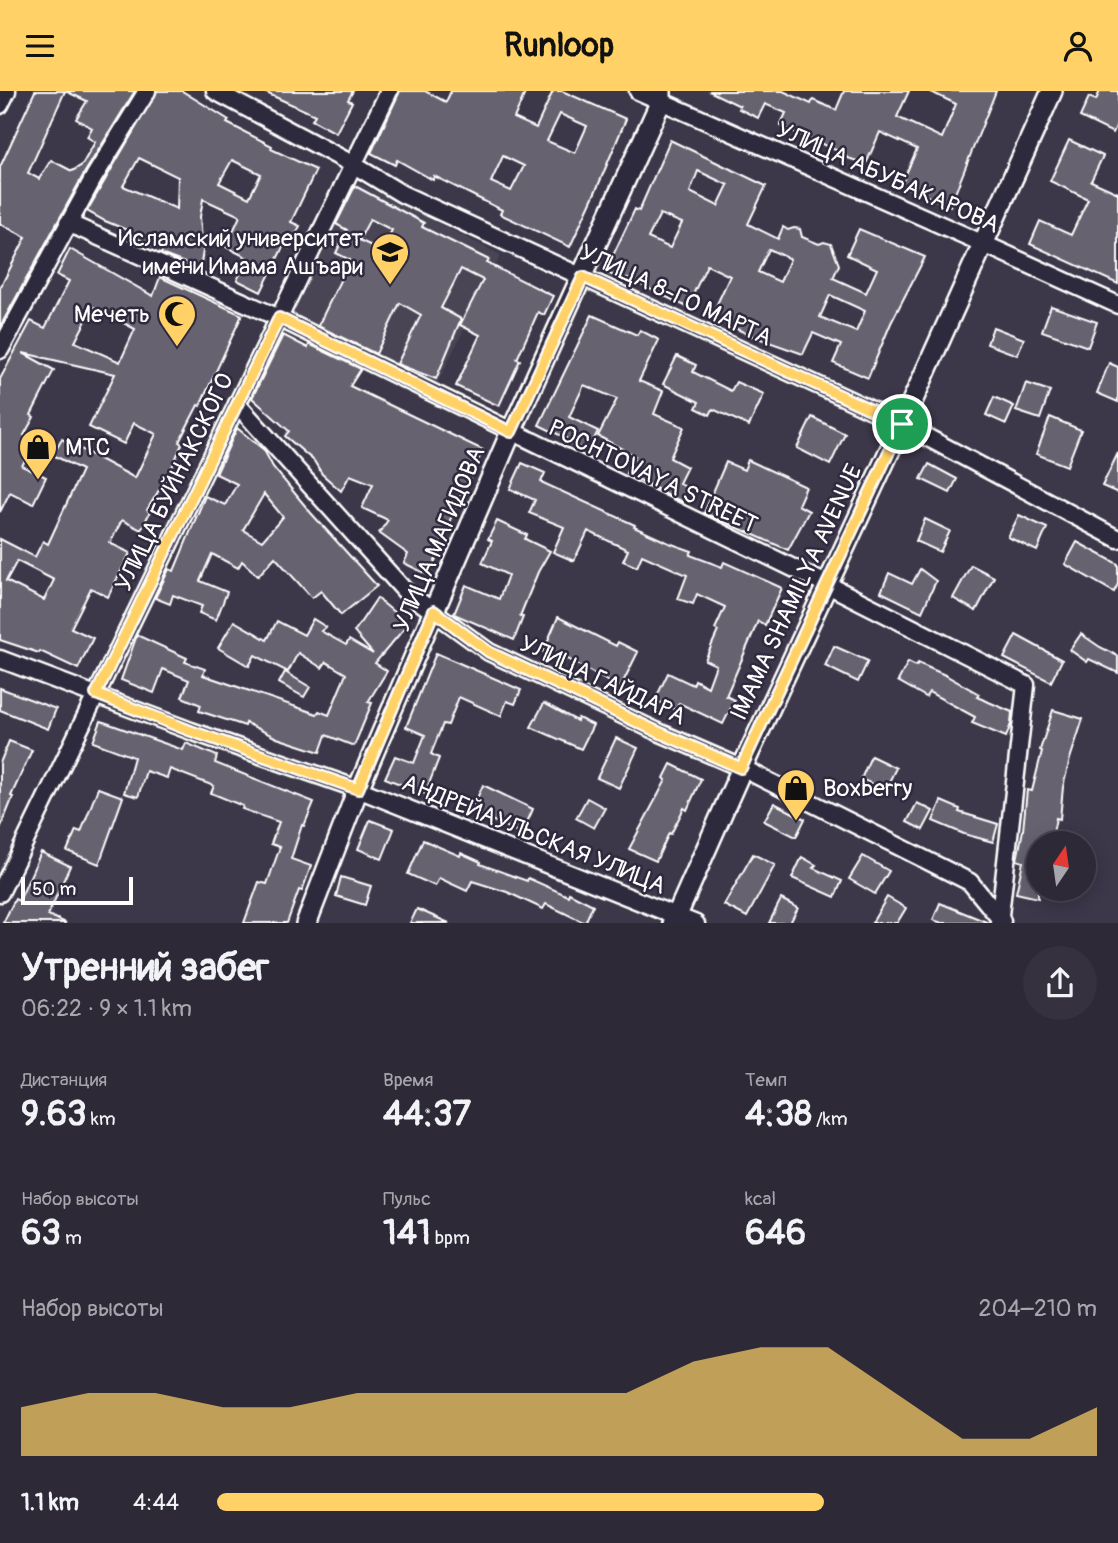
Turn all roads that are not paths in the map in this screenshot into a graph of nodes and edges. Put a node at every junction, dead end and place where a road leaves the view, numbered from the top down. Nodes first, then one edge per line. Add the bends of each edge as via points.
1 (7, 91) edge
2 (148, 91) edge
3 (215, 91) edge
4 (389, 91) edge
5 (638, 91) edge
6 (1052, 91) edge
7 (666, 94) edge
8 (0, 105) edge
9 (354, 165) junction
10 (68, 223) junction
11 (984, 244) junction
12 (583, 277) junction
13 (1118, 305) edge
14 (279, 318) junction
15 (0, 350) edge
16 (237, 404) junction
17 (902, 424) junction
18 (511, 432) junction
19 (1118, 539) edge
20 (826, 584) junction
21 (434, 611) junction
22 (0, 659) edge
23 (96, 694) junction
24 (741, 768) junction
25 (358, 789) junction
26 (0, 893) edge
27 (675, 920) edge
28 (1001, 922) edge
29 (306, 923) edge
30 (696, 923) edge

1 - 8 street
2 - 10 street
3 - 9 street, УЛИЦА 8-ГО МАРТА
4 - 9 street, УЛИЦА БУЙНАКСКОГО
5 - 7 street, УЛИЦА АБУБАКАРОВА
6 - 11 main road, IMAMA SHAMILYA AVENUE
7 - 11 street, УЛИЦА АБУБАКАРОВА
7 - 12 main road, УЛИЦА МАГИДОВА
9 - 12 street, УЛИЦА 8-ГО МАРТА via 402,194
9 - 14 street, УЛИЦА БУЙНАКСКОГО
10 - 14 street, POCHTOVAYA STREET
10 - 15 street
11 - 13 street, УЛИЦА АБУБАКАРОВА
11 - 17 main road, IMAMA SHAMILYA AVENUE
12 - 17 street, УЛИЦА 8-ГО МАРТА
12 - 18 main road, УЛИЦА МАГИДОВА
14 - 16 street, УЛИЦА БУЙНАКСКОГО
14 - 18 street, POCHTOVAYA STREET
16 - 21 street, УЛИЦА ГАЙДАРА via 405,591
16 - 23 street, УЛИЦА БУЙНАКСКОГО
17 - 19 street, УЛИЦА 8-ГО МАРТА
17 - 20 main road, IMAMA SHAMILYA AVENUE
18 - 20 street, POCHTOVAYA STREET
18 - 21 main road, УЛИЦА МАГИДОВА
20 - 24 main road, IMAMA SHAMILYA AVENUE
20 - 28 street, POCHTOVAYA STREET via 1026,685
21 - 24 street, УЛИЦА ГАЙДАРА via 489,652
21 - 25 main road, УЛИЦА МАГИДОВА
22 - 23 street, АНДРЕЙАУЛЬСКАЯ УЛИЦА
23 - 25 street, АНДРЕЙАУЛЬСКАЯ УЛИЦА
23 - 26 street, УЛИЦА БУЙНАКСКОГО
24 - 27 main road, IMAMA SHAMILYA AVENUE
24 - 28 street, УЛИЦА ГАЙДАРА via 970,882
25 - 27 street, АНДРЕЙАУЛЬСКАЯ УЛИЦА
25 - 29 main road, УЛИЦА МАГИДОВА
27 - 30 street, АНДРЕЙАУЛЬСКАЯ УЛИЦА

